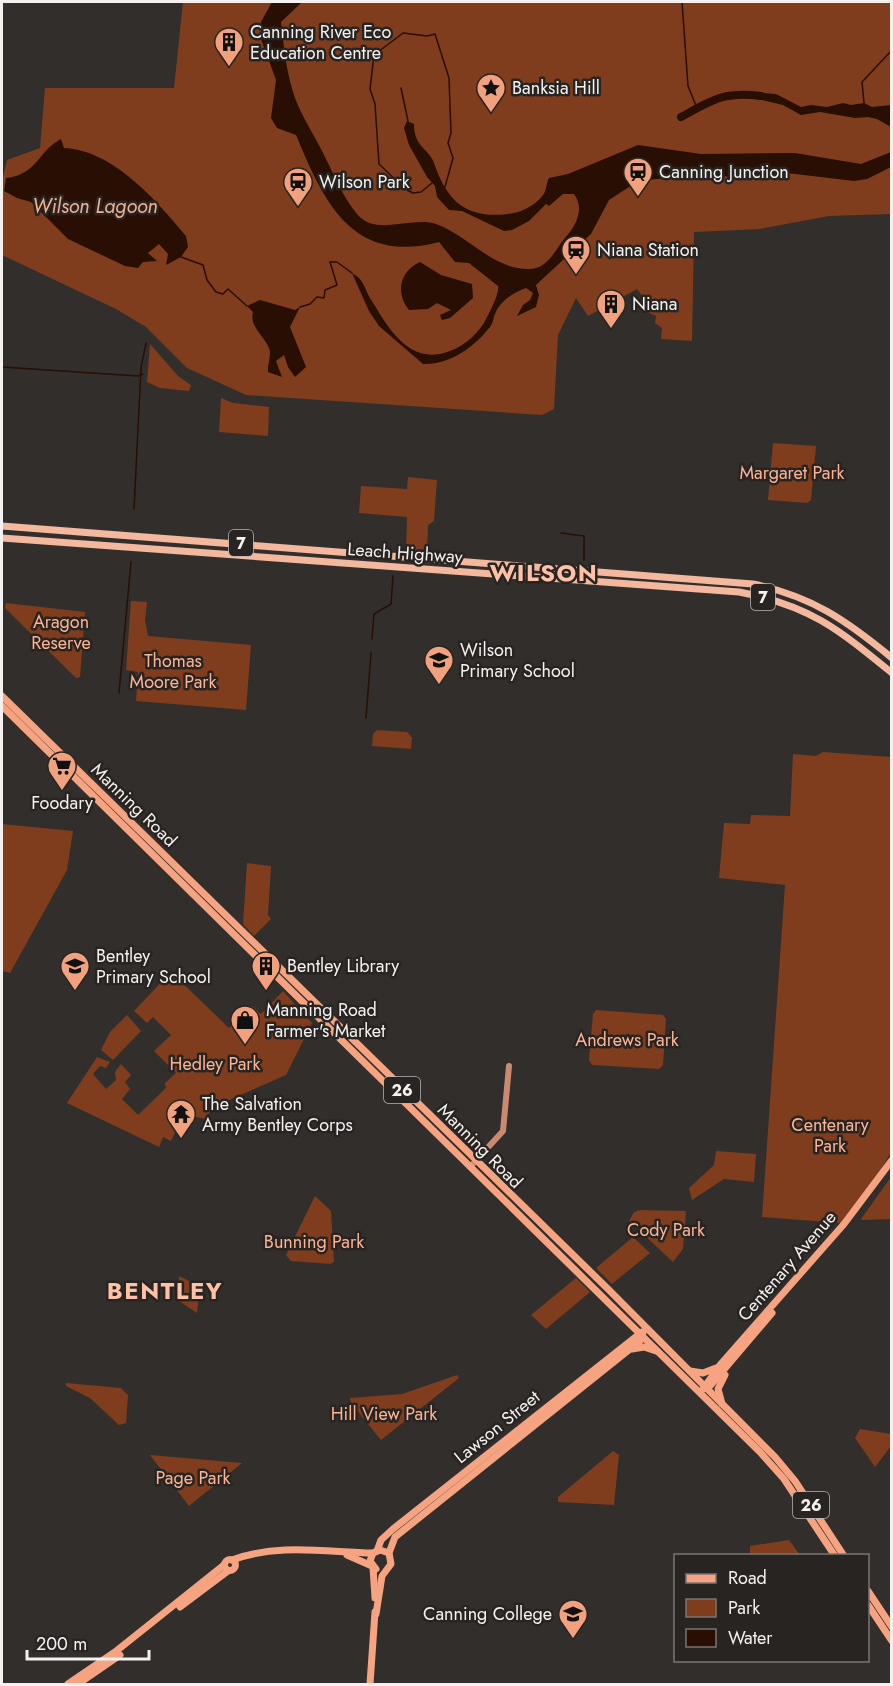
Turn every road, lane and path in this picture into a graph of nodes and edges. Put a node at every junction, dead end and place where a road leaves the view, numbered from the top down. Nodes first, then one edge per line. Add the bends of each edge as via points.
1 (2, 526) edge
2 (2, 538) edge
3 (770, 588) junction
4 (809, 612) junction
5 (891, 658) edge
6 (891, 672) edge
7 (2, 696) edge
8 (2, 706) edge
9 (509, 1066) dead end
10 (891, 1160) edge
11 (473, 1164) junction
12 (891, 1167) edge
13 (627, 1321) junction
14 (641, 1322) junction
15 (762, 1325) junction
16 (641, 1334) junction
17 (654, 1335) junction
18 (624, 1349) junction
19 (660, 1354) junction
20 (720, 1365) junction
21 (687, 1370) junction
22 (695, 1387) junction
23 (704, 1388) junction
24 (705, 1397) junction
25 (723, 1406) junction
26 (375, 1552) junction
27 (342, 1553) junction
28 (389, 1553) junction
29 (834, 1554) edge
30 (843, 1554) edge
31 (230, 1566) junction
32 (372, 1567) junction
33 (387, 1569) junction
34 (869, 1594) edge
35 (869, 1610) edge
36 (376, 1614) junction
37 (891, 1627) edge
38 (891, 1641) edge
39 (68, 1684) edge
40 (78, 1684) edge
41 (370, 1684) edge

1 - 3 highway, Leach Highway / 7 via 648,574
2 - 4 highway, Leach Highway / 7 via 739,592
3 - 4 highway via 804,603
3 - 5 highway, Leach Highway / 7 via 828,610
4 - 6 highway, Leach Highway / 7 via 834,626
7 - 11 main road, Manning Road / 26
8 - 11 main road, Manning Road / 26
9 - 11 main road via 503,1131
10 - 20 main road, Centenary Avenue via 844,1224
11 - 13 main road, Manning Road / 26
11 - 14 main road, Manning Road / 26
12 - 15 main road, Centenary Avenue via 862,1209
13 - 16 main road, Manning Road / 26
13 - 18 main road
14 - 16 main road
14 - 17 main road, Manning Road / 26
15 - 23 main road, Centenary Avenue
15 - 25 main road via 721,1380 718,1389
16 - 17 main road
16 - 18 main road, Lawson Street
16 - 19 main road, Manning Road / 26
17 - 21 main road, Manning Road / 26
18 - 19 main road via 644,1347
18 - 26 main road, Lawson Street via 393,1529
18 - 28 main road, Lawson Street via 399,1533
19 - 22 main road, Manning Road / 26
20 - 21 main road via 703,1374
20 - 23 main road, Centenary Avenue
21 - 23 main road, Manning Road / 26
22 - 23 main road
22 - 24 main road, Manning Road / 26
23 - 24 main road
23 - 25 main road, Manning Road / 26
24 - 29 main road, Manning Road / 26 via 780,1474
25 - 30 main road, Manning Road / 26 via 789,1473
26 - 27 main road
26 - 28 main road
26 - 32 main road
27 - 31 main road via 294,1549 247,1555
27 - 32 main road
28 - 33 main road via 392,1561
31 - 39 main road
31 - 40 main road
32 - 33 main road
32 - 36 main road
33 - 36 main road
34 - 37 main road
35 - 38 main road
36 - 41 main road

